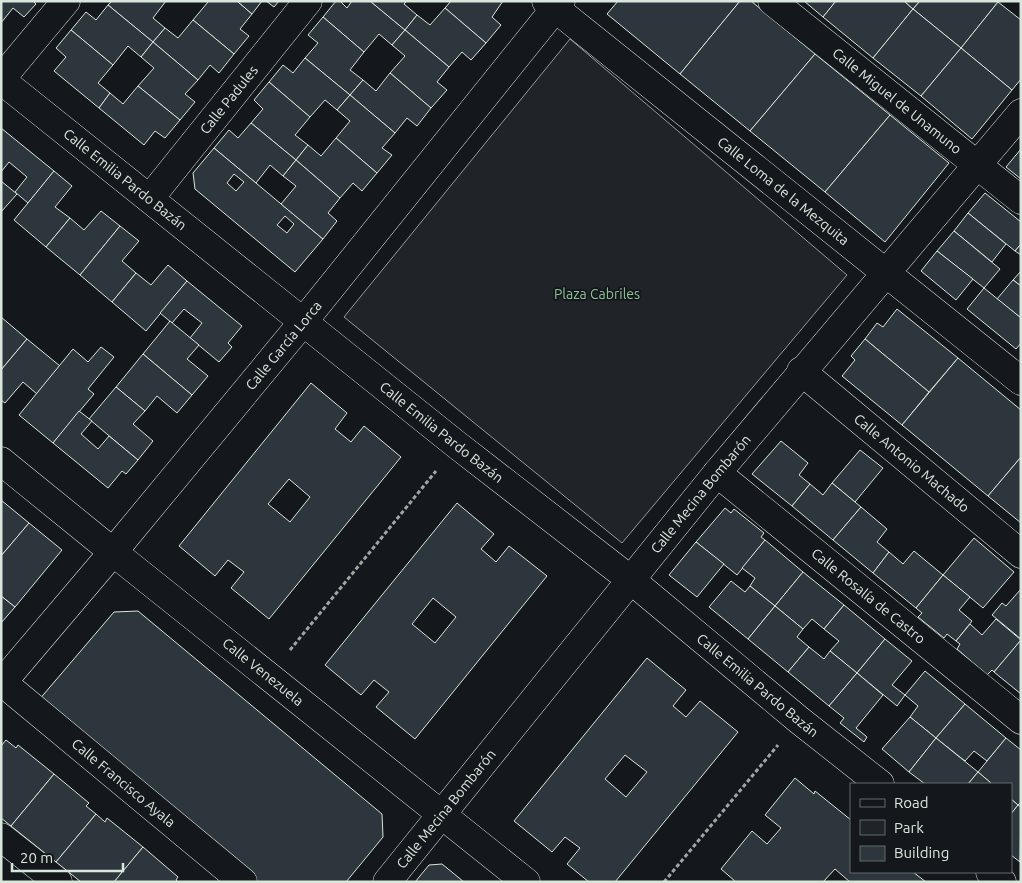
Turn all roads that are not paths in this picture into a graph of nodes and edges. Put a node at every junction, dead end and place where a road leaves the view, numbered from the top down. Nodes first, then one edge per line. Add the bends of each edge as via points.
1 (66, 1) edge
2 (308, 1) edge
3 (772, 1) edge
4 (554, 4) edge
5 (1, 80) edge
6 (1021, 113) edge
7 (978, 165) junction
8 (150, 198) junction
9 (1021, 200) edge
10 (884, 273) junction
11 (303, 322) junction
12 (801, 371) junction
13 (1021, 381) edge
14 (1, 461) edge
15 (717, 473) junction
16 (113, 552) junction
17 (1021, 554) edge
18 (631, 580) junction
19 (2, 683) edge
20 (1021, 720) edge
21 (879, 783) edge
22 (442, 814) junction
23 (1, 837) edge
24 (991, 873) edge
25 (58, 882) edge
26 (243, 882) edge
27 (387, 882) edge
28 (526, 882) edge
29 (1002, 882) edge

1 - 5 street
2 - 8 street, Calle Padules
3 - 7 street, Calle Miguel de Unamuno
4 - 10 street, Calle Loma de la Mezquita
4 - 11 street, Calle García Lorca
5 - 8 street, Calle Emilia Pardo Bazán
6 - 7 street, Calle Mecina Bombarón
7 - 9 street, Calle Miguel de Unamuno
7 - 10 street, Calle Mecina Bombarón
8 - 11 street, Calle Emilia Pardo Bazán
10 - 12 street, Calle Mecina Bombarón
10 - 13 street, Calle Loma de la Mezquita
11 - 16 street, Calle García Lorca
11 - 18 street, Calle Emilia Pardo Bazán
12 - 15 street, Calle Mecina Bombarón
12 - 17 street, Calle Antonio Machado
14 - 16 street, Calle Venezuela
15 - 18 street, Calle Mecina Bombarón
15 - 20 street, Calle Rosalía de Castro
16 - 19 street, Calle García Lorca
16 - 22 street, Calle Venezuela
18 - 21 street, Calle Emilia Pardo Bazán
18 - 22 street, Calle Mecina Bombarón
19 - 26 street, Calle Francisco Ayala
22 - 27 street, Calle Mecina Bombarón
22 - 28 street, Calle Venezuela
23 - 25 street
24 - 29 street

